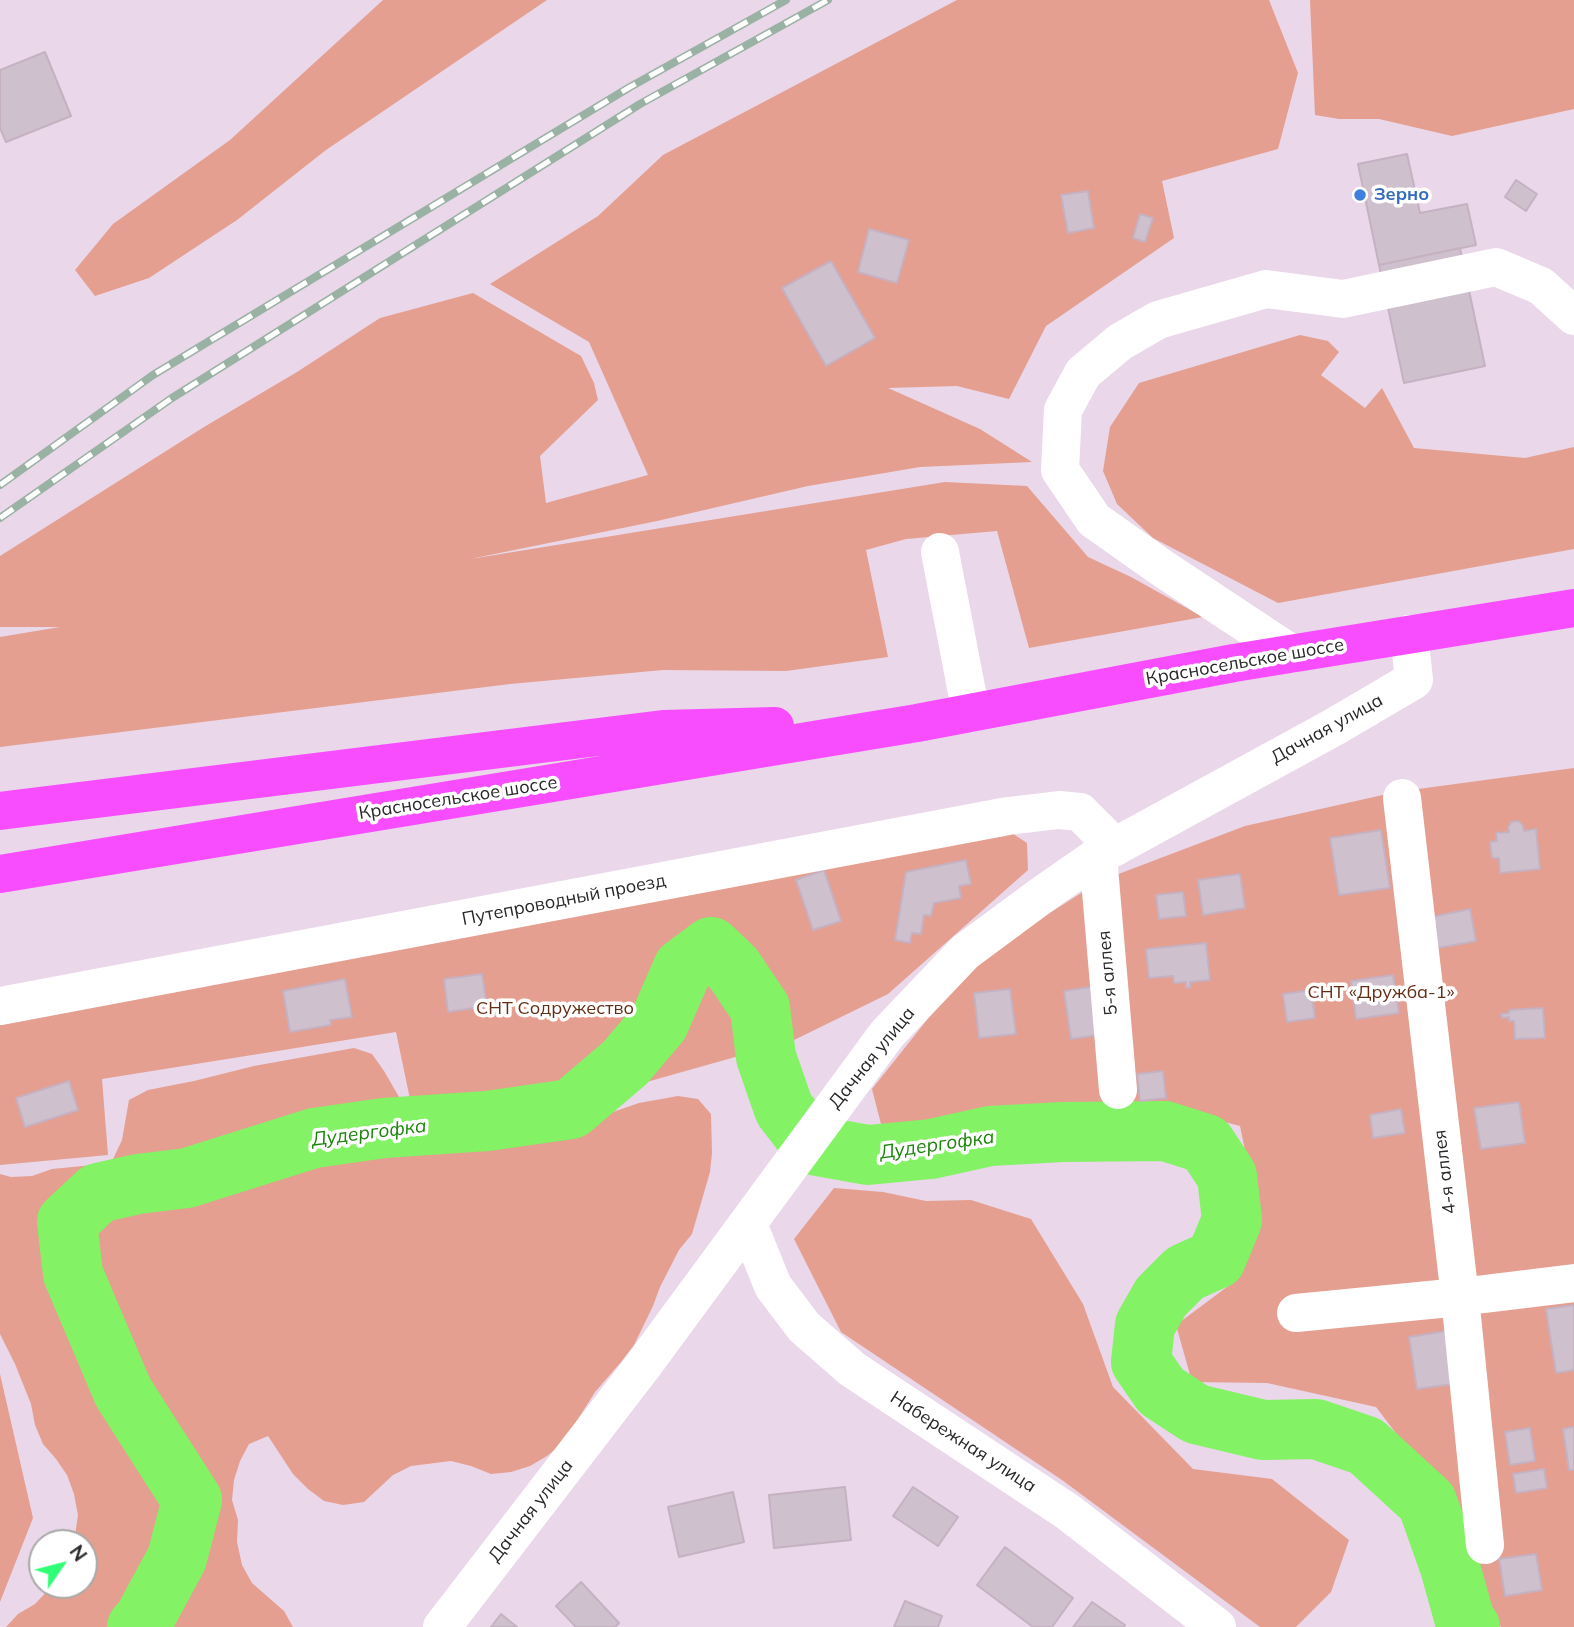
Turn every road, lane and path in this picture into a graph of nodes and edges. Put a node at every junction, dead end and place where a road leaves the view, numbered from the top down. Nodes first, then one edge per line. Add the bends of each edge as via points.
1 (1574, 316) edge
2 (940, 552) dead end
3 (1574, 608) edge
4 (1409, 634) junction
5 (1292, 654) junction
6 (971, 713) junction
7 (917, 723) junction
8 (1402, 798) dead end
9 (0, 811) edge
10 (1106, 851) junction
11 (0, 874) edge
12 (0, 1006) edge
13 (1118, 1090) dead end
14 (748, 1224) junction
15 (1574, 1283) edge
16 (1460, 1297) junction
17 (1296, 1313) dead end
18 (1485, 1545) dead end
19 (442, 1627) edge
20 (1217, 1627) edge

1 - 5 street via 1541,286 1496,267 1343,299 1266,289 1158,320 1120,342 1083,373 1063,410 1060,470 1094,520
2 - 6 street
3 - 4 highway, Красносельское шоссе
4 - 5 highway, Красносельское шоссе
4 - 10 street, Дачная улица via 1414,680
5 - 6 highway, Красносельское шоссе
6 - 7 highway, Красносельское шоссе
7 - 9 highway, Красносельское шоссе via 663,729
7 - 11 highway, Красносельское шоссе
8 - 16 street, 4-я аллея
10 - 12 street, Путепроводный проезд via 1080,812 1008,816
10 - 13 street, 5-я аллея
10 - 14 street, Дачная улица via 965,952 887,1034
14 - 19 street, Дачная улица
14 - 20 street, Набережная улица via 773,1286 804,1327 852,1368 1068,1512
15 - 16 street
16 - 17 street
16 - 18 street, 4-я аллея

